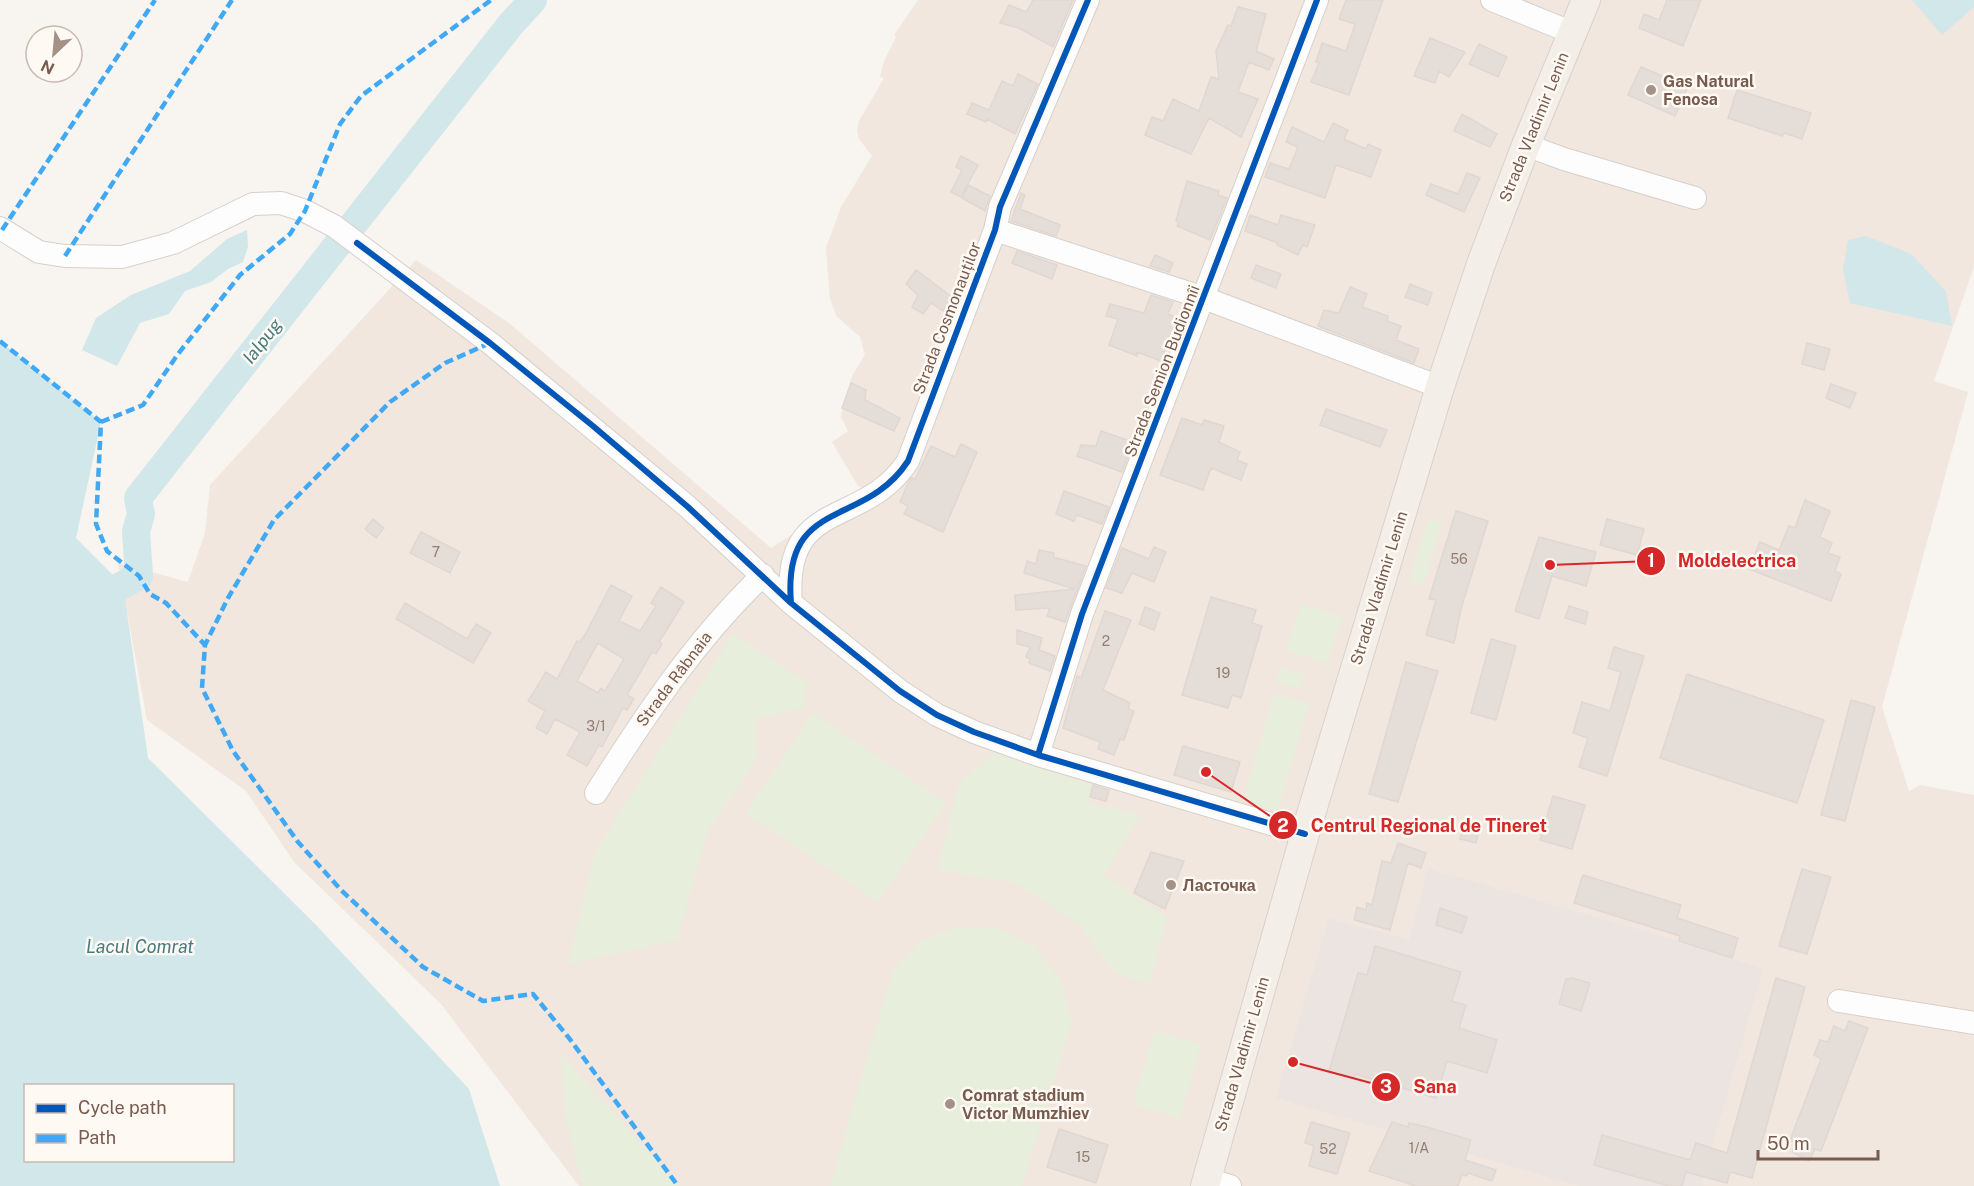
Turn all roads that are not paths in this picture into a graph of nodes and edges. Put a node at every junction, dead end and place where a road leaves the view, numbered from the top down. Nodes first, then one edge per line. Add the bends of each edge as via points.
1 (1088, 0) edge
2 (1317, 0) edge
3 (1491, 0) edge
4 (1586, 0) edge
5 (1573, 33) junction
6 (1526, 145) junction
7 (1695, 198) dead end
8 (0, 228) edge
9 (995, 230) junction
10 (1204, 298) junction
11 (1440, 387) junction
12 (764, 575) junction
13 (791, 603) junction
14 (1038, 755) junction
15 (596, 793) dead end
16 (1305, 834) junction
17 (1839, 1001) dead end
18 (1974, 1023) edge
19 (1214, 1184) edge

1 - 9 street, Strada Cosmonauților via 1000,207
2 - 10 street, Strada Semion Budionnîi
3 - 5 street
4 - 5 main road, Strada Vladimir Lenin
5 - 6 main road, Strada Vladimir Lenin
6 - 7 street
6 - 11 main road, Strada Vladimir Lenin
8 - 12 street via 39,252 122,257 173,243 253,204 281,203 305,211 334,226 490,343 593,426
9 - 10 street
9 - 13 street, Strada Cosmonauților via 908,461 877,493 808,531 794,559
10 - 11 street
10 - 14 street, Strada Semion Budionnîi via 1082,614
11 - 16 main road, Strada Vladimir Lenin
12 - 13 street
12 - 15 street, Strada Râbnaia via 692,651
13 - 14 street via 900,691 937,715
14 - 16 street
16 - 19 main road, Strada Vladimir Lenin
17 - 18 street

